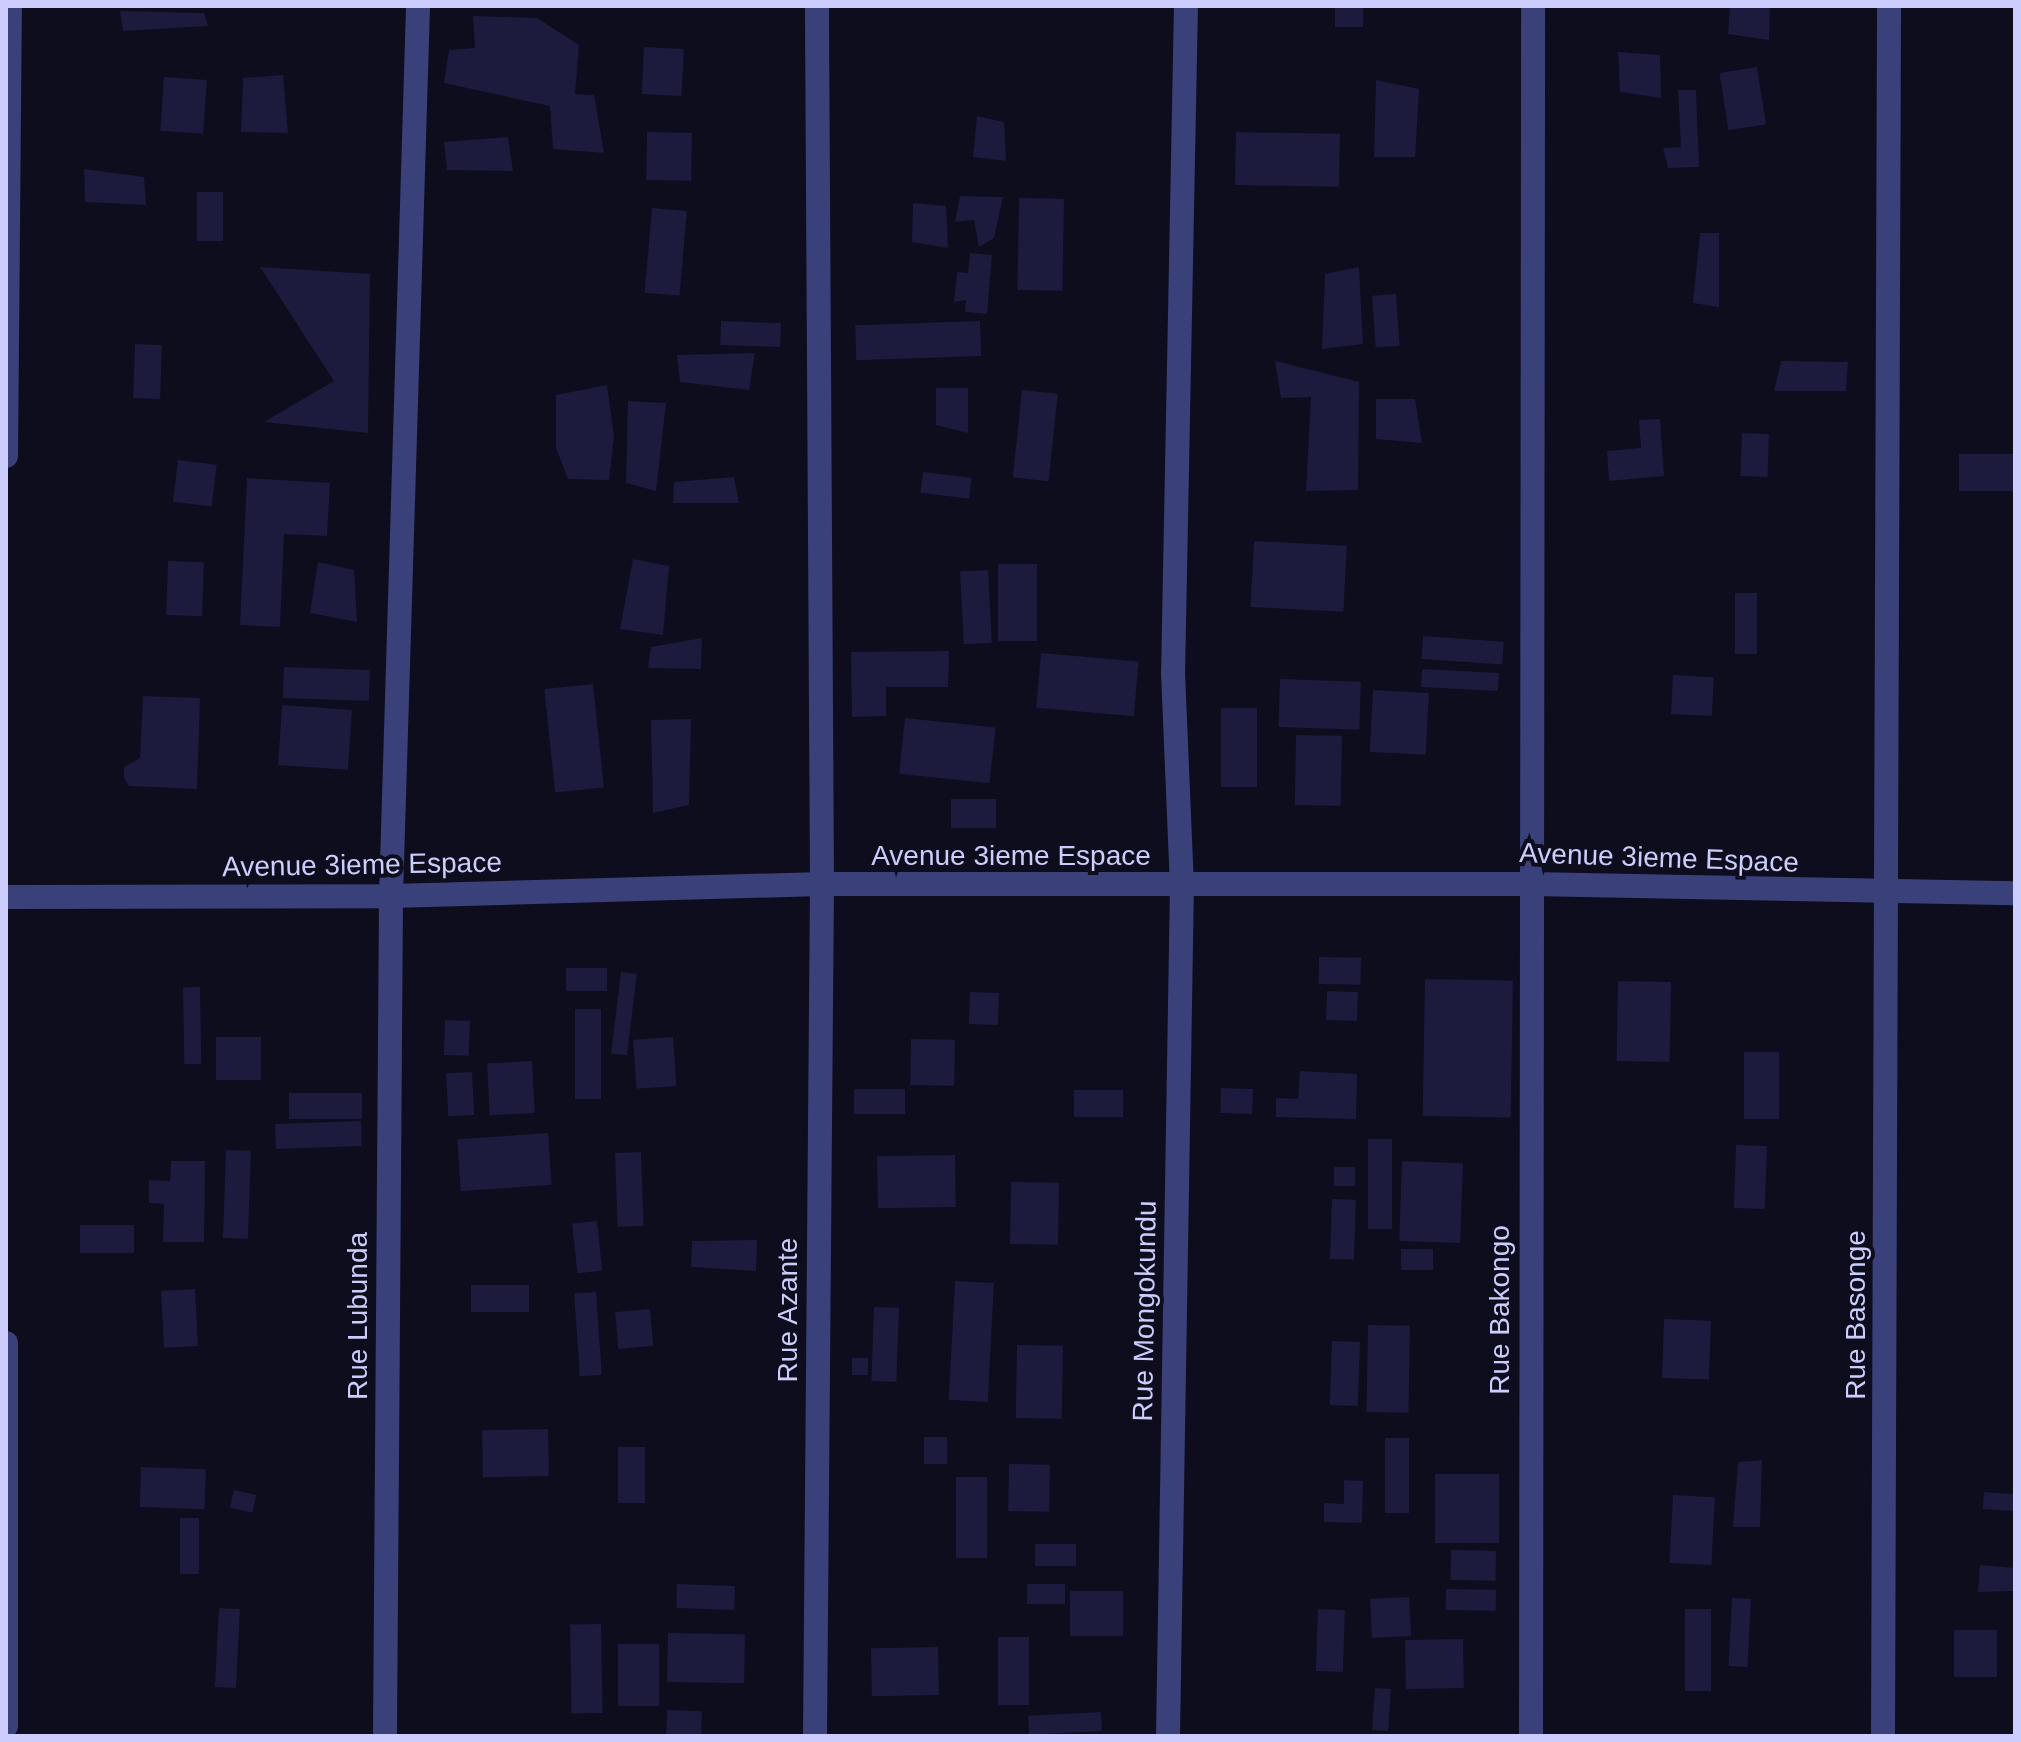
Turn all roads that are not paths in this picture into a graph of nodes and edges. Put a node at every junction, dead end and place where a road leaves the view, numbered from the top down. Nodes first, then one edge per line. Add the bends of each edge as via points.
1 (10, 6) edge
2 (418, 6) edge
3 (817, 6) edge
4 (1186, 6) edge
5 (1533, 6) edge
6 (1889, 6) edge
7 (6, 456) edge
8 (822, 884) junction
9 (1530, 884) junction
10 (1182, 887) junction
11 (2015, 893) edge
12 (1889, 894) junction
13 (391, 896) junction
14 (6, 897) edge
15 (6, 1343) edge
16 (6, 1726) edge
17 (385, 1736) edge
18 (815, 1736) edge
19 (1168, 1736) edge
20 (1531, 1736) edge
21 (1883, 1736) edge

1 - 7 street
2 - 13 street, Rue Lubunda
3 - 8 street, Rue Azante
4 - 10 street, Rue Mongokundu via 1173,675
5 - 9 street, Rue Bakongo
6 - 12 street, Rue Basonge
8 - 10 street, Avenue 3ieme Espace
8 - 13 street, Avenue 3ieme Espace
8 - 18 street, Rue Azante
9 - 10 street, Avenue 3ieme Espace
9 - 12 street, Avenue 3ieme Espace
9 - 20 street, Rue Bakongo
10 - 19 street, Rue Mongokundu
11 - 12 street, Avenue 3ieme Espace
12 - 21 street, Rue Basonge
13 - 14 street, Avenue 3ieme Espace
13 - 17 street, Rue Lubunda
15 - 16 street

